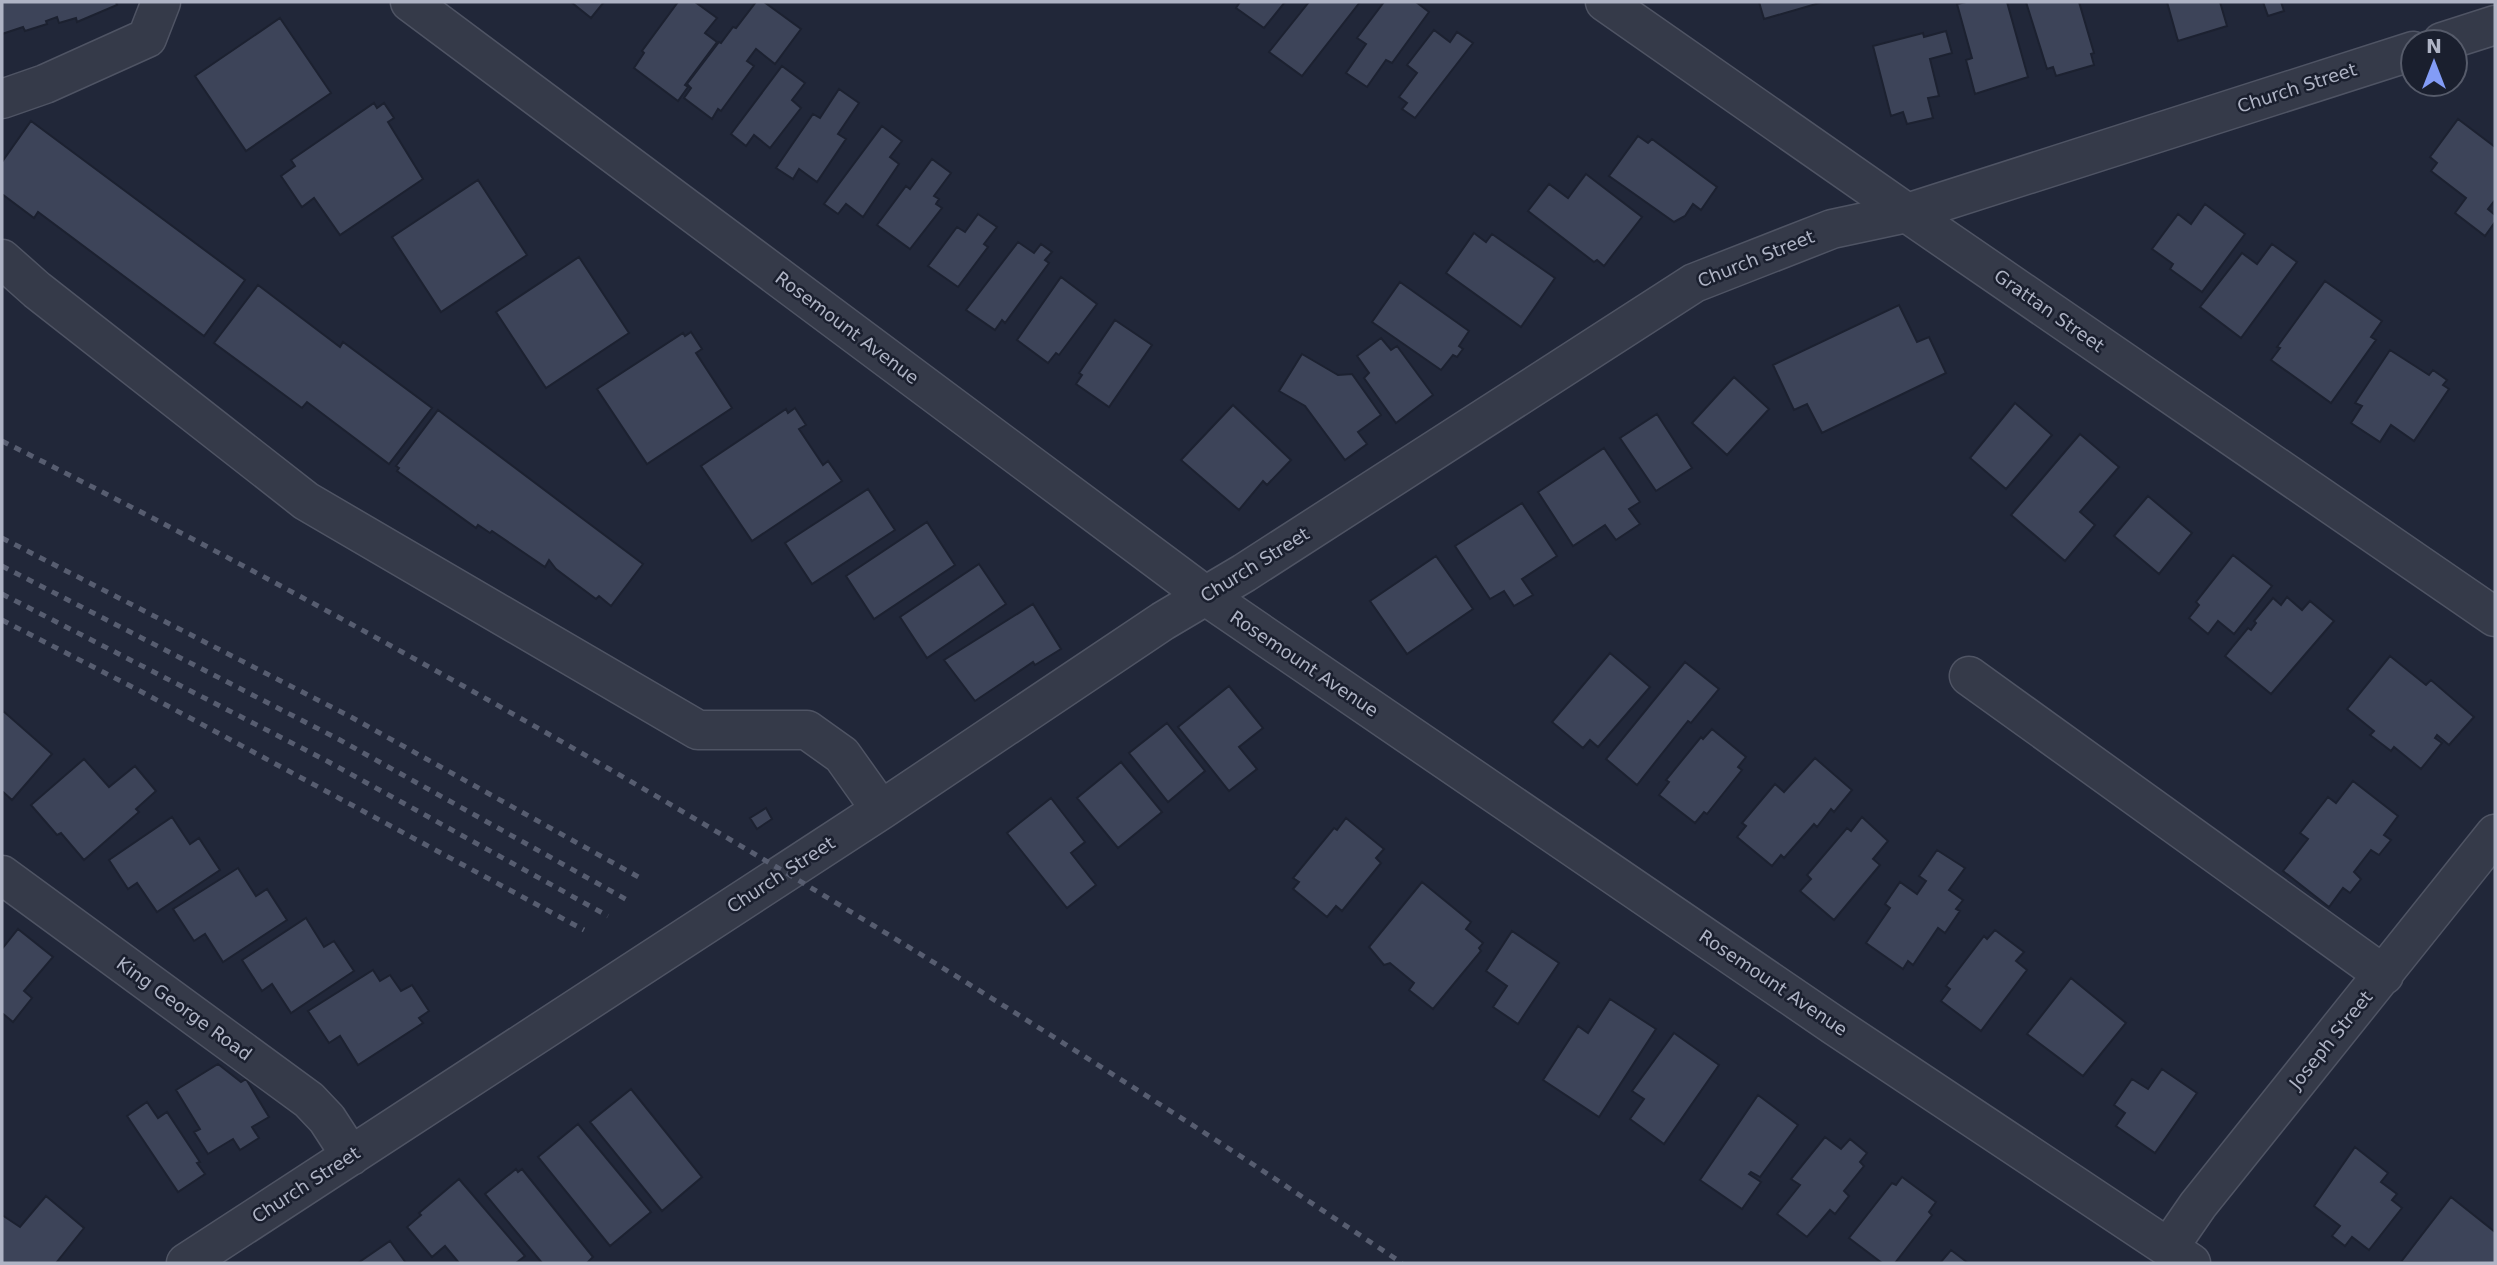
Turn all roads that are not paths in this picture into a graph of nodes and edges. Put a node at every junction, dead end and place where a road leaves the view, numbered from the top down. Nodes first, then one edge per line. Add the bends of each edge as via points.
1 (161, 2) edge
2 (411, 2) edge
3 (1605, 2) edge
4 (2495, 25) edge
5 (2469, 33) edge
6 (2399, 55) edge
7 (2, 99) edge
8 (1908, 213) junction
9 (2, 259) edge
10 (1206, 596) junction
11 (2495, 617) edge
12 (1969, 676) dead end
13 (881, 810) junction
14 (2495, 834) edge
15 (2, 876) edge
16 (2384, 975) junction
17 (351, 1156) junction
18 (2180, 1255) edge
19 (186, 1263) edge

1 - 7 street via 148,38
2 - 10 street, Rosemount Avenue
3 - 8 street, Grattan Street
4 - 5 street
6 - 8 street, Church Street
8 - 10 street, Church Street via 1832,229 1694,283
8 - 11 street, Grattan Street
9 - 13 street via 306,500 698,730 807,730 842,755
10 - 13 street, Church Street
10 - 18 street, Rosemount Avenue
12 - 16 street
13 - 17 street, Church Street
14 - 16 street, Joseph Street
15 - 17 street, King George Road via 309,1100
16 - 18 street, Joseph Street via 2198,1205
17 - 19 street, Church Street

